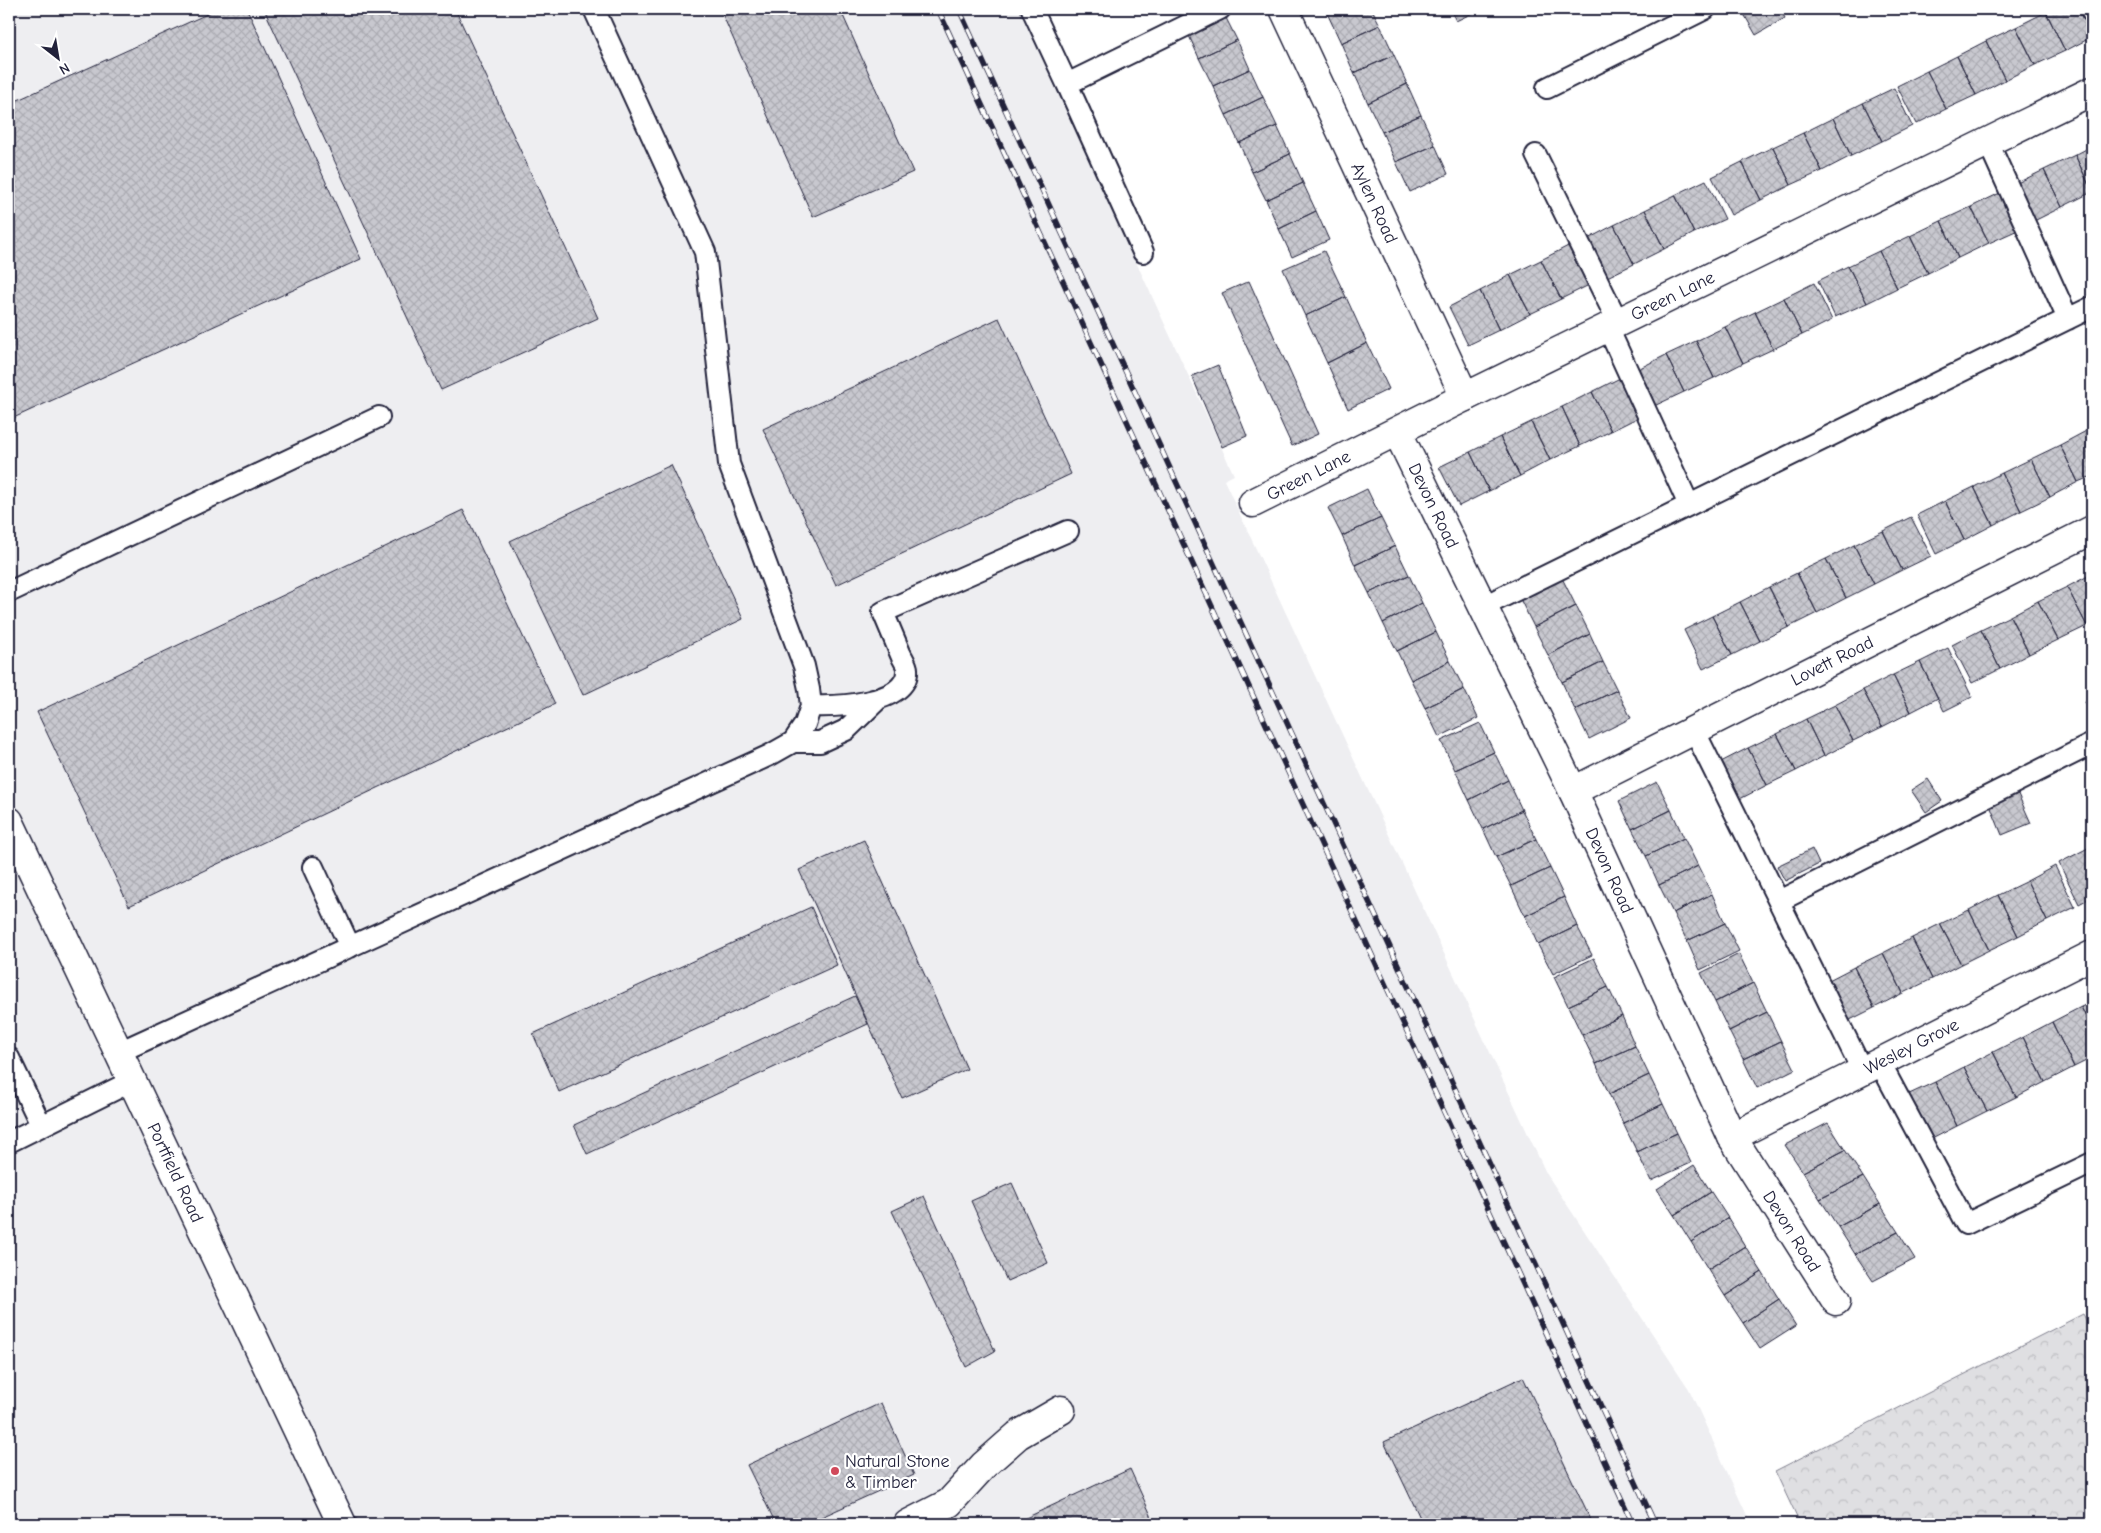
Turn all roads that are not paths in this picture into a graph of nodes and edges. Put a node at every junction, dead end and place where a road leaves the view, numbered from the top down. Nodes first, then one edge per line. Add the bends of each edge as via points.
1 (594, 9) edge
2 (1032, 9) edge
3 (1220, 9) edge
4 (1284, 9) edge
5 (1705, 9) edge
6 (1067, 84) junction
7 (1547, 88) dead end
8 (2092, 91) edge
9 (1988, 142) junction
10 (1536, 155) dead end
11 (1143, 252) dead end
12 (2092, 307) edge
13 (2068, 319) junction
14 (1613, 325) junction
15 (1465, 397) junction
16 (379, 417) dead end
17 (1398, 433) junction
18 (1254, 503) dead end
19 (1689, 505) junction
20 (2092, 530) edge
21 (1068, 531) dead end
22 (9, 592) edge
23 (1482, 607) junction
24 (876, 701) junction
25 (811, 706) junction
26 (1694, 730) junction
27 (793, 742) junction
28 (2092, 744) edge
29 (1573, 790) junction
30 (9, 821) edge
31 (313, 867) dead end
32 (1780, 901) junction
33 (350, 947) junction
34 (2092, 955) edge
35 (119, 1052) junction
36 (9, 1058) edge
37 (1872, 1068) junction
38 (132, 1081) junction
39 (41, 1126) junction
40 (1732, 1137) junction
41 (9, 1142) edge
42 (2092, 1163) edge
43 (1836, 1301) dead end
44 (1061, 1410) dead end
45 (342, 1524) edge
46 (908, 1524) edge

1 - 25 lane via 705,252 729,464 804,666
2 - 6 lane
3 - 6 lane
4 - 15 street, Aylen Road
5 - 7 lane
6 - 11 lane
8 - 9 street, Green Lane
9 - 13 lane
9 - 14 street, Green Lane
10 - 14 lane
12 - 13 lane
13 - 19 lane
14 - 15 street, Green Lane
14 - 19 lane
15 - 17 street, Green Lane
16 - 22 lane
17 - 18 street, Green Lane
17 - 23 street, Devon Road
19 - 23 lane
20 - 26 street, Lovett Road
21 - 24 lane via 883,612 907,670 903,684
23 - 29 street, Devon Road
24 - 25 lane via 838,707
24 - 27 lane via 846,730 820,742
25 - 27 lane via 805,724
26 - 29 street, Lovett Road
26 - 32 lane
27 - 33 lane
28 - 32 lane
29 - 40 street, Devon Road
30 - 35 street, Portfield Road
31 - 33 lane
32 - 37 lane
33 - 35 lane
34 - 37 street, Wesley Grove
35 - 38 street, Portfield Road
36 - 39 lane
37 - 40 street, Wesley Grove
37 - 42 lane via 1966,1224
38 - 39 lane
38 - 45 street, Portfield Road
39 - 41 lane
40 - 43 street, Devon Road
44 - 46 street via 1018,1435 949,1503

